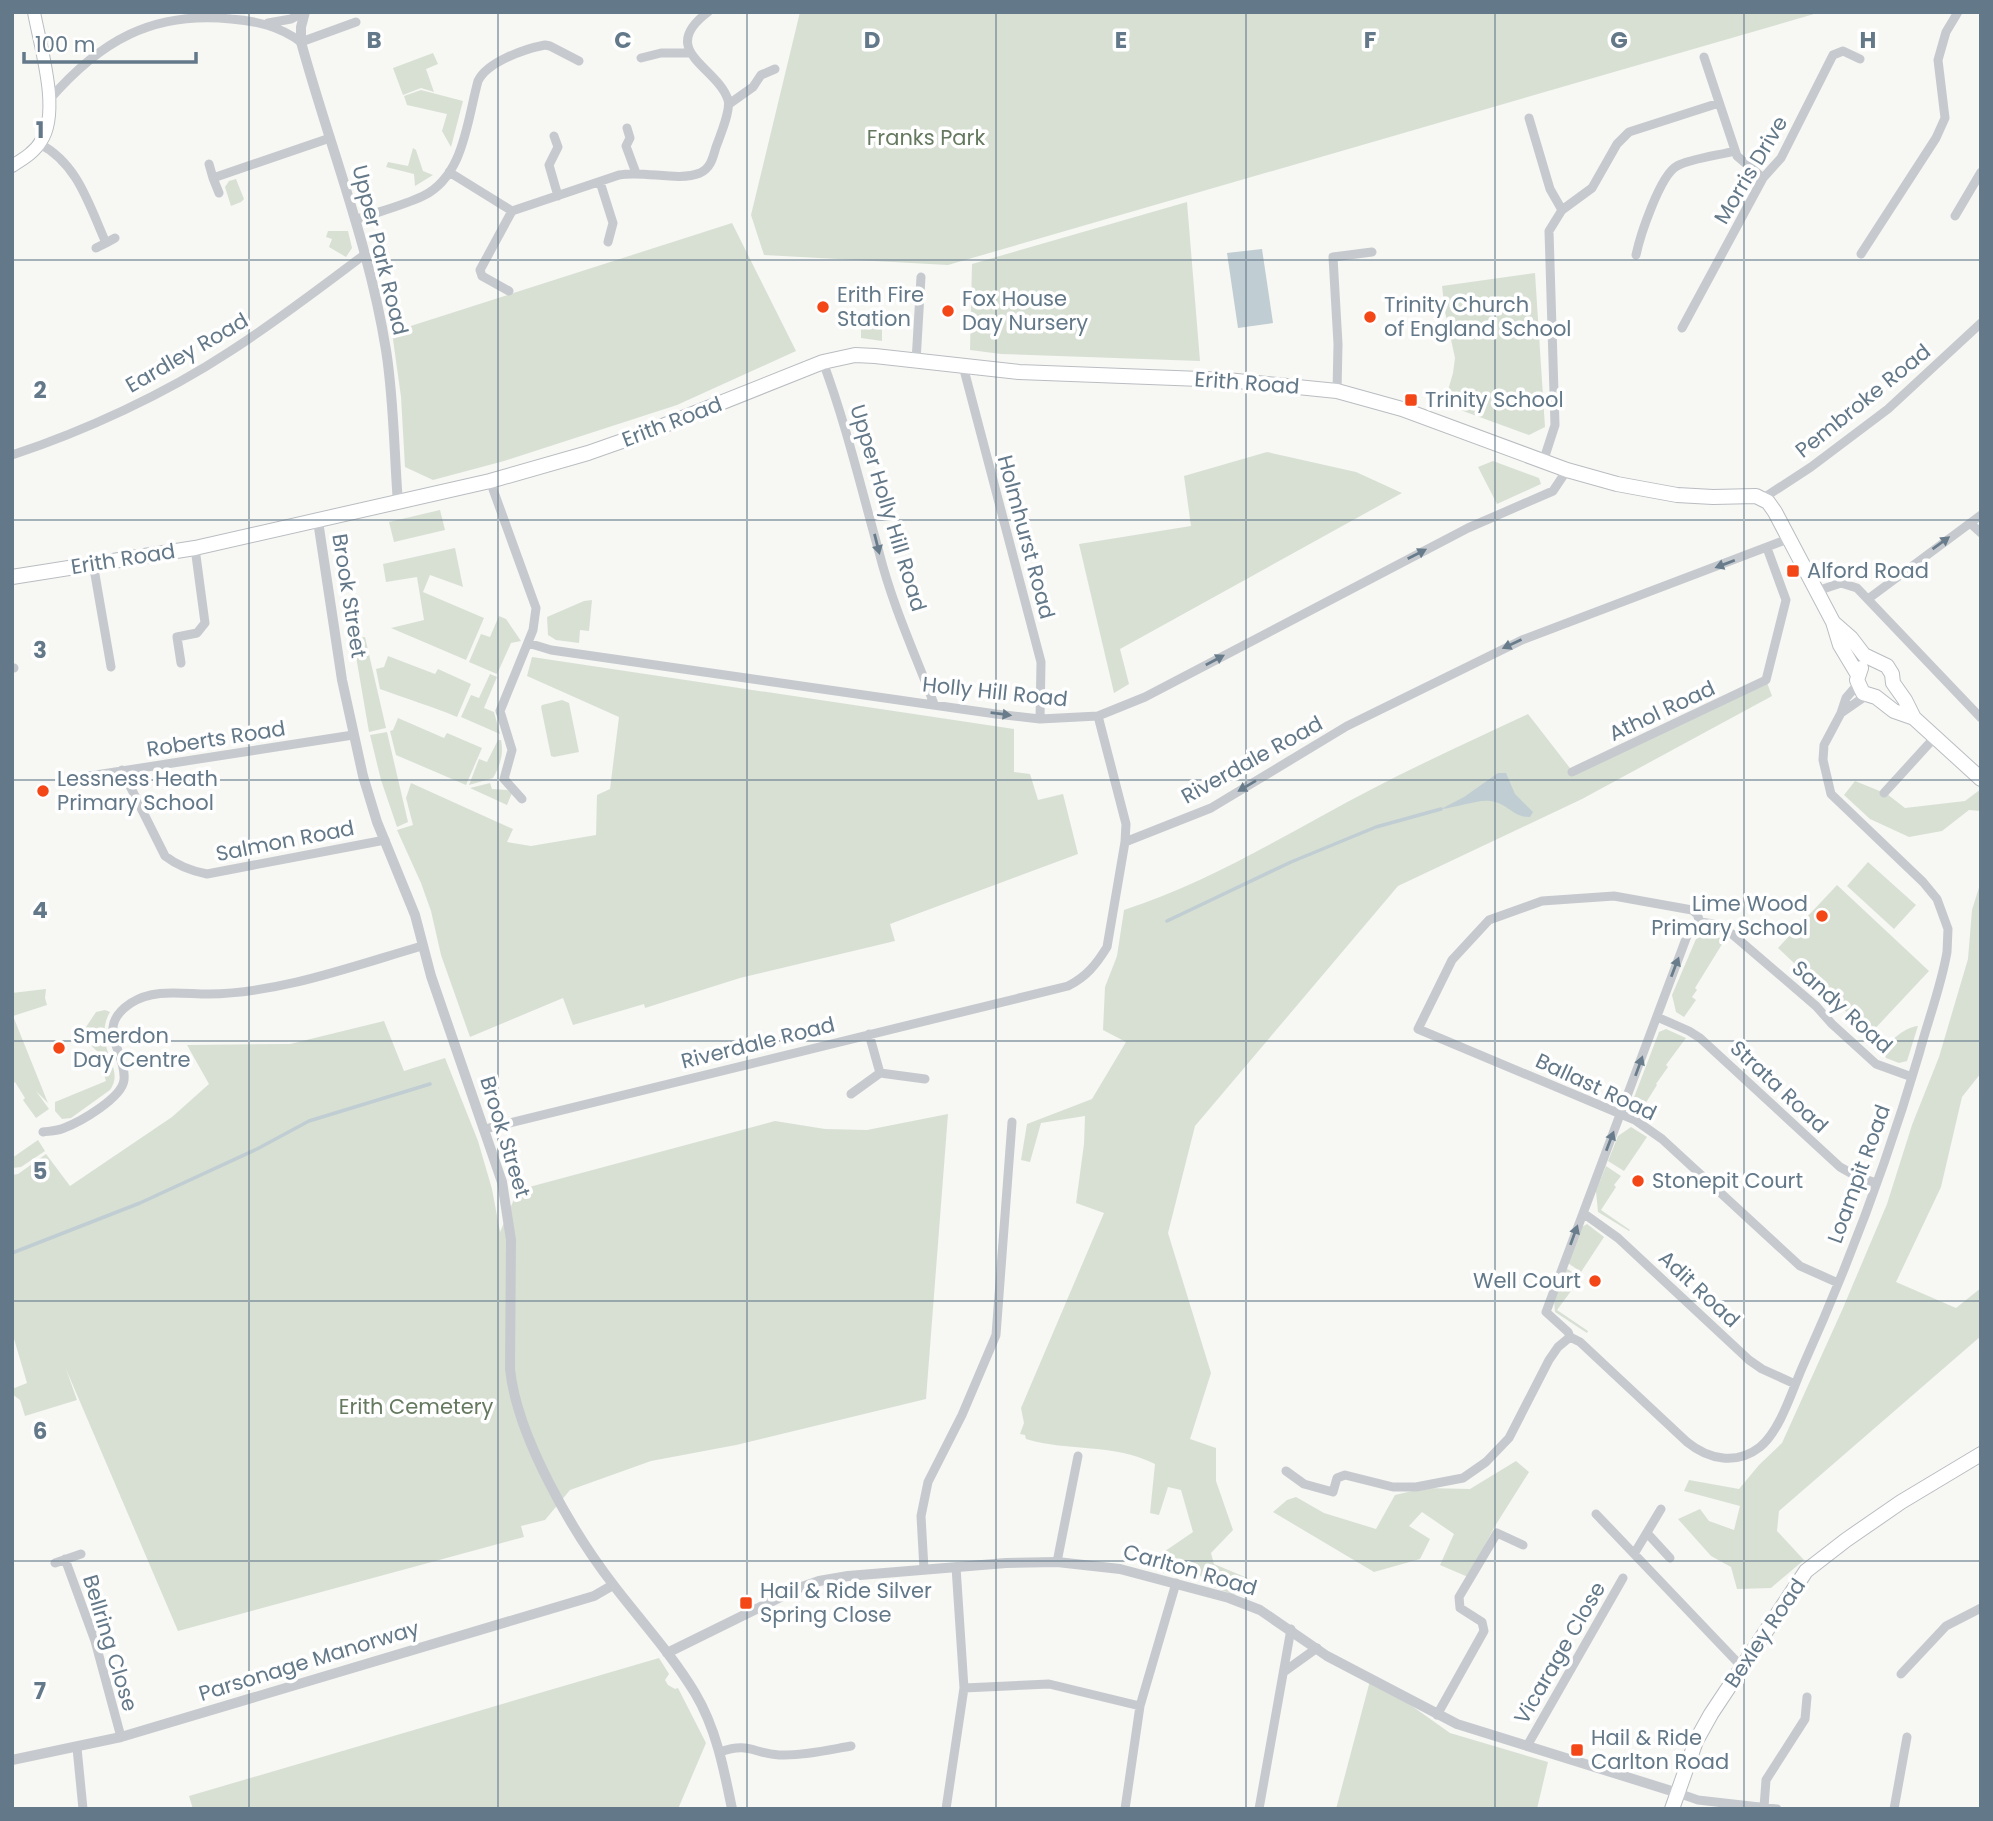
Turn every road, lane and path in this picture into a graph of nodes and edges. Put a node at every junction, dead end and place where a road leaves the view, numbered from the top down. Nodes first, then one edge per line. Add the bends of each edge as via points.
1 (34, 12) edge
2 (305, 12) edge
3 (708, 12) edge
4 (1958, 12) edge
5 (356, 22) dead end
6 (266, 23) junction
7 (301, 42) junction
8 (691, 53) junction
9 (1704, 57) dead end
10 (641, 58) dead end
11 (1860, 59) dead end
12 (579, 61) dead end
13 (775, 69) dead end
14 (49, 100) junction
15 (1719, 103) junction
16 (729, 104) junction
17 (1529, 118) dead end
18 (627, 128) dead end
19 (554, 136) dead end
20 (330, 138) junction
21 (40, 144) junction
22 (1735, 151) junction
23 (209, 164) dead end
24 (12, 166) edge
25 (449, 172) junction
26 (1981, 172) edge
27 (636, 173) junction
28 (214, 178) junction
29 (1763, 178) junction
30 (600, 182) junction
31 (219, 193) dead end
32 (558, 196) junction
33 (1562, 210) junction
34 (512, 211) junction
35 (1955, 216) dead end
36 (355, 220) junction
37 (608, 242) dead end
38 (96, 248) dead end
39 (1372, 252) dead end
40 (1861, 254) dead end
41 (364, 255) junction
42 (1636, 255) dead end
43 (921, 277) dead end
44 (509, 291) dead end
45 (1981, 323) edge
46 (1682, 328) dead end
47 (916, 361) junction
48 (823, 362) junction
49 (962, 366) junction
50 (1337, 391) junction
51 (12, 455) edge
52 (1543, 462) junction
53 (1567, 470) junction
54 (489, 481) junction
55 (1762, 499) junction
56 (398, 503) junction
57 (1981, 515) edge
58 (318, 521) junction
59 (1970, 523) junction
60 (1981, 533) edge
61 (1788, 539) junction
62 (195, 548) junction
63 (1767, 548) junction
64 (93, 563) junction
65 (12, 576) edge
66 (1817, 591) junction
67 (1868, 600) junction
68 (1833, 622) junction
69 (528, 643) junction
70 (1874, 660) junction
71 (181, 663) dead end
72 (111, 667) dead end
73 (1893, 683) junction
74 (1865, 688) junction
75 (934, 704) junction
76 (1098, 716) junction
77 (1914, 718) junction
78 (1981, 718) edge
79 (1040, 719) junction
80 (353, 736) junction
81 (1935, 737) junction
82 (122, 771) junction
83 (1573, 772) dead end
84 (83, 776) dead end
85 (1981, 779) edge
86 (1884, 793) dead end
87 (522, 799) dead end
88 (385, 840) junction
89 (1125, 842) junction
90 (1700, 922) junction
91 (422, 946) junction
92 (1657, 1017) junction
93 (1418, 1030) joint
94 (869, 1034) junction
95 (880, 1073) junction
96 (1912, 1077) junction
97 (925, 1079) dead end
98 (851, 1094) dead end
99 (1620, 1115) junction
100 (1012, 1122) dead end
101 (485, 1129) junction
102 (43, 1132) dead end
103 (1876, 1183) junction
104 (1583, 1213) junction
105 (1838, 1283) junction
106 (1570, 1337) junction
107 (1795, 1384) junction
108 (1078, 1456) dead end
109 (1979, 1459) edge
110 (1286, 1471) dead end
111 (1661, 1510) dead end
112 (1596, 1514) dead end
113 (1647, 1533) junction
114 (1523, 1545) dead end
115 (81, 1554) dead end
116 (1634, 1554) junction
117 (1670, 1558) dead end
118 (65, 1559) junction
119 (1057, 1562) junction
120 (55, 1563) dead end
121 (956, 1567) junction
122 (924, 1569) junction
123 (1623, 1578) dead end
124 (1176, 1583) junction
125 (613, 1585) junction
126 (1981, 1608) edge
127 (1291, 1629) junction
128 (1317, 1648) junction
129 (667, 1653) junction
130 (1741, 1666) junction
131 (1285, 1671) junction
132 (1901, 1674) dead end
133 (964, 1688) junction
134 (1807, 1698) dead end
135 (1140, 1706) junction
136 (1437, 1715) junction
137 (121, 1737) junction
138 (1907, 1737) dead end
139 (850, 1746) dead end
140 (1527, 1746) junction
141 (77, 1748) junction
142 (720, 1752) junction
143 (12, 1760) edge
144 (1678, 1793) junction
145 (1764, 1807) edge
146 (83, 1809) edge
147 (732, 1809) edge
148 (946, 1809) edge
149 (1125, 1809) edge
150 (1259, 1809) edge
151 (1672, 1809) edge
152 (1777, 1809) edge
153 (1894, 1809) edge

1 - 14 main road
2 - 6 street
2 - 7 street, Upper Park Road
3 - 8 street via 690,33
4 - 40 street via 1938,60 1945,118
5 - 7 street
6 - 7 street
6 - 14 street via 209,16 147,26 93,56
7 - 20 street, Upper Park Road
8 - 10 street
8 - 16 street
9 - 15 street
11 - 29 street, Morris Drive via 1843,51 1833,55 1777,165
12 - 25 street via 545,45 488,68 478,81 459,156
13 - 16 street via 761,75 753,87
14 - 21 main road via 46,133
15 - 22 street
15 - 33 street via 1629,132 1592,188
16 - 27 street via 708,168 687,176
17 - 33 street via 1550,189
18 - 27 street via 630,138 626,146
19 - 32 street via 558,147 549,164
20 - 28 street
20 - 36 street, Upper Park Road
21 - 24 main road
21 - 38 street via 72,169 110,240
22 - 29 street
22 - 42 street via 1676,166 1667,175 1641,230
23 - 28 street
25 - 34 street
25 - 36 street via 436,189 421,197
26 - 35 street
27 - 30 street
28 - 31 street
29 - 46 street, Morris Drive
30 - 32 street
30 - 37 street via 613,223
32 - 34 street
33 - 52 street via 1549,231 1555,425
34 - 44 street via 480,270 482,276
36 - 41 street, Upper Park Road
39 - 50 street via 1333,257
41 - 51 street, Eardley Road via 205,367 90,424
41 - 56 street, Upper Park Road via 392,394
43 - 47 street
45 - 55 street, Pembroke Road via 1888,409
47 - 48 main road, Erith Road via 855,355
47 - 49 main road, Erith Road
48 - 54 main road, Erith Road via 645,433
48 -> 75 street, Upper Holly Hill Road via 840,407 879,555
49 - 50 main road, Erith Road via 1227,380
49 - 79 street, Holmhurst Road via 1041,662
50 - 52 main road, Erith Road via 1402,409
52 - 53 main road, Erith Road
53 - 55 main road, Erith Road via 1677,495
76 -> 53 street, Holly Hill Road via 1145,697 1468,528 1553,491
54 - 56 main road, Erith Road
54 - 69 street via 535,600 536,617
55 - 61 main road via 1775,512
56 - 58 main road, Erith Road
57 - 59 street
58 - 62 main road, Erith Road
58 - 80 street, Brook Street
59 - 60 street
67 -> 59 street
61 - 63 street, Riverdale Road
61 - 66 main road
62 - 64 main road, Erith Road
62 - 71 street via 205,623 197,633 177,637
63 - 83 street, Athol Road via 1786,600 1766,680
63 -> 89 street, Riverdale Road via 1522,640 1347,726 1211,808
64 - 65 main road, Erith Road
64 - 72 street
66 - 67 street via 1841,583 1857,588
66 - 68 main road
67 - 78 street
68 - 70 main road
68 - 74 main road via 1840,645
69 - 75 street, Holly Hill Road via 551,650
69 - 87 street via 500,711 512,750 504,779
70 - 73 main road via 1891,669
70 - 74 main road via 1862,667
73 - 74 main road via 1889,691
73 - 77 main road
74 - 77 main road via 1894,711
74 - 96 street, Loampit Road via 1846,698 1823,752 1831,794 1930,889 1946,919 1945,964
75 -> 79 street, Holly Hill Road
76 - 79 street, Holly Hill Road
76 - 89 street via 1126,824
77 - 81 main road
80 - 82 street, Roberts Road
80 - 88 street, Brook Street
81 - 85 main road
81 - 86 street
82 - 84 street, Roberts Road
82 - 88 street, Salmon Road via 164,856 195,872 207,874
88 - 91 street, Brook Street via 415,915
89 - 94 street, Riverdale Road via 1107,947 1084,978 1068,986
92 -> 90 street via 1690,928
90 - 93 street, Sandy Road via 1692,910 1614,896 1542,901 1489,920 1452,960
90 - 96 street, Sandy Road via 1714,924 1740,940 1875,1064
91 - 101 street, Brook Street
91 - 102 street via 265,989 157,993 136,999 117,1016 113,1039 124,1075 120,1090 81,1120
99 -> 92 street
92 - 103 street, Strata Road via 1700,1038 1840,1167
93 - 99 street, Ballast Road
94 - 95 street
94 - 101 street, Riverdale Road
95 - 97 street
95 - 98 street
96 - 103 street, Loampit Road
104 -> 99 street
99 - 105 street, Ballast Road via 1662,1139 1800,1266
100 - 122 street via 996,1335 928,1482 921,1516
101 - 125 street, Brook Street via 508,1211 512,1389 533,1448 570,1519
103 - 105 street, Loampit Road
106 -> 104 street, Loampit Road via 1546,1309
104 - 107 street, Adit Road via 1618,1238 1749,1360
105 - 107 street, Loampit Road
106 - 107 street, Loampit Road via 1687,1442 1713,1457 1743,1456 1761,1446 1774,1431
106 - 110 street via 1549,1360 1509,1438 1463,1478 1393,1487 1345,1475 1337,1478 1332,1492
108 - 119 street
109 - 130 main road, Bexley Road via 1901,1502 1807,1571
111 - 113 street
112 - 116 street
113 - 116 street
113 - 117 street
114 - 136 street via 1497,1533 1459,1597 1460,1608 1482,1622 1483,1631
115 - 118 street, Bellring Close
116 - 130 street
118 - 120 street, Bellring Close
118 - 137 street, Bellring Close via 95,1641
119 - 121 street, Carlton Road
119 - 124 street, Carlton Road via 1121,1569
121 - 122 street, Carlton Road
121 - 133 street
122 - 129 street, Carlton Road via 819,1581
123 - 140 street, Vicarage Close
124 - 127 street, Carlton Road via 1260,1610
124 - 135 street
125 - 129 street, Brook Street
125 - 137 street, Parsonage Manorway via 594,1596
126 - 132 street via 1946,1626
127 - 128 street, Carlton Road
127 - 131 street
128 - 131 street
128 - 136 street, Carlton Road
129 - 142 street, Brook Street via 696,1695
130 - 144 main road, Bexley Road via 1696,1741
131 - 150 street
133 - 135 street via 1049,1684
133 - 148 street
134 - 145 street via 1805,1719 1766,1780
135 - 149 street
136 - 140 street, Carlton Road
137 - 141 street, Parsonage Manorway
138 - 153 street
139 - 142 street via 788,1755 747,1747
140 - 144 street, Carlton Road
141 - 143 street, Parsonage Manorway
141 - 146 street
142 - 147 street, Brook Street
144 - 145 street via 1698,1800
144 - 151 main road, Bexley Road
145 - 152 street

